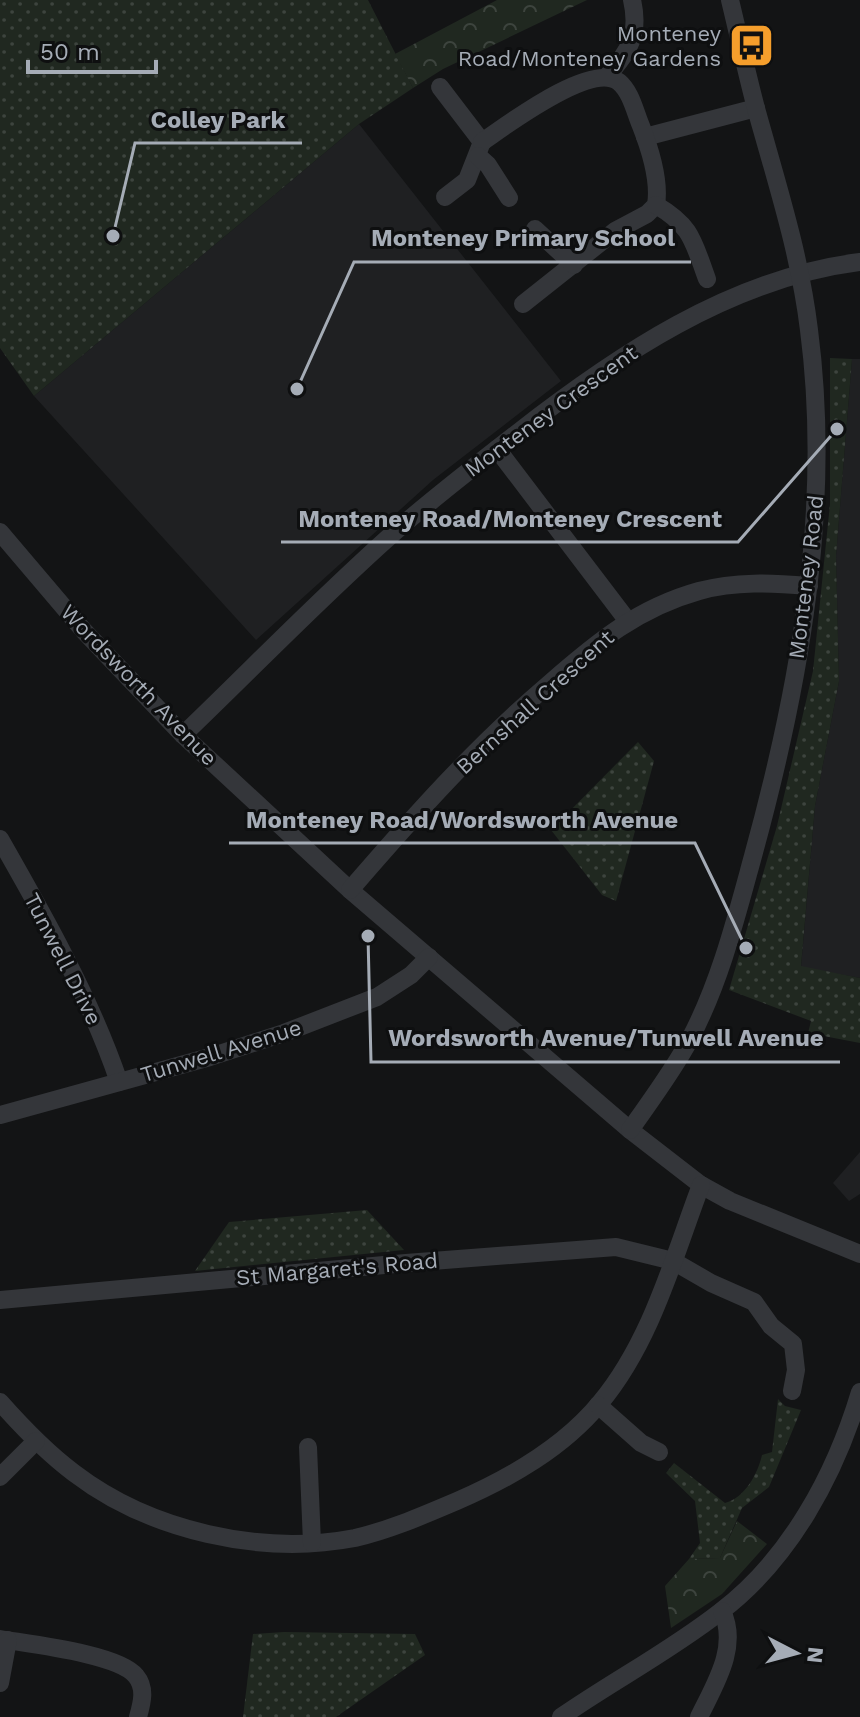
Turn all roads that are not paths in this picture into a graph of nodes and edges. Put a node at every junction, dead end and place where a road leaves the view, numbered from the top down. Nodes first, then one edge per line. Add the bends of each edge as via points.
1 (632, 0) edge
2 (730, 0) edge
3 (607, 76) junction
4 (440, 87) dead end
5 (756, 108) junction
6 (645, 137) junction
7 (480, 149) junction
8 (445, 197) dead end
9 (509, 198) dead end
10 (656, 205) junction
11 (535, 229) dead end
12 (860, 262) edge
13 (574, 265) junction
14 (799, 274) junction
15 (707, 279) dead end
16 (523, 304) dead end
17 (497, 449) junction
18 (0, 532) edge
19 (809, 586) junction
20 (627, 620) junction
21 (183, 735) junction
22 (0, 839) edge
23 (350, 890) junction
24 (429, 957) junction
25 (119, 1082) junction
26 (0, 1115) edge
27 (630, 1130) junction
28 (701, 1185) junction
29 (860, 1254) edge
30 (673, 1261) junction
31 (0, 1300) edge
32 (792, 1391) dead end
33 (860, 1392) edge
34 (0, 1402) edge
35 (598, 1405) junction
36 (36, 1441) junction
37 (308, 1447) dead end
38 (659, 1452) dead end
39 (0, 1477) edge
40 (312, 1543) junction
41 (722, 1611) junction
42 (4, 1640) edge
43 (0, 1683) edge
44 (138, 1717) edge
45 (561, 1717) edge
46 (699, 1717) edge

1 - 3 street via 632,41
2 - 5 street, Monteney Road
3 - 6 street via 627,91
3 - 7 street via 542,102
4 - 7 street
5 - 6 street
5 - 14 street, Monteney Road
6 - 10 street via 657,186
7 - 8 street via 467,180
7 - 9 street
10 - 13 street
10 - 15 street via 686,226
11 - 13 street
12 - 14 street, Monteney Crescent
13 - 16 street
14 - 17 street, Monteney Crescent via 659,334
14 - 19 street, Monteney Road via 816,402 816,520
17 - 20 street
17 - 21 street, Monteney Crescent via 398,529
18 - 21 street, Wordsworth Avenue
19 - 20 street, Bernshall Crescent via 731,584 698,591
19 - 27 street, Monteney Road via 769,795 724,956 691,1037
20 - 23 street, Bernshall Crescent via 477,748
21 - 23 street, Wordsworth Avenue
22 - 25 street, Tunwell Drive via 105,1042
23 - 24 street, Wordsworth Avenue
24 - 25 street, Tunwell Avenue via 377,997 284,1033
24 - 27 street, Wordsworth Avenue
25 - 26 street, Tunwell Avenue
27 - 28 street, Wordsworth Avenue
28 - 29 street, Wordsworth Avenue
28 - 30 street
30 - 31 street, St Margaret's Road via 616,1247
30 - 32 street, St Margaret's Road via 754,1302 771,1326 787,1337 796,1353
30 - 35 street via 638,1347
33 - 41 street via 838,1454 801,1521 770,1563
34 - 36 street
35 - 38 street
35 - 40 street via 550,1449 486,1488 397,1526
36 - 39 street
36 - 40 street via 116,1500 164,1520 210,1535
37 - 40 street
41 - 45 street
41 - 46 street via 727,1648
42 - 43 street
42 - 44 street via 93,1657 135,1673 143,1697

